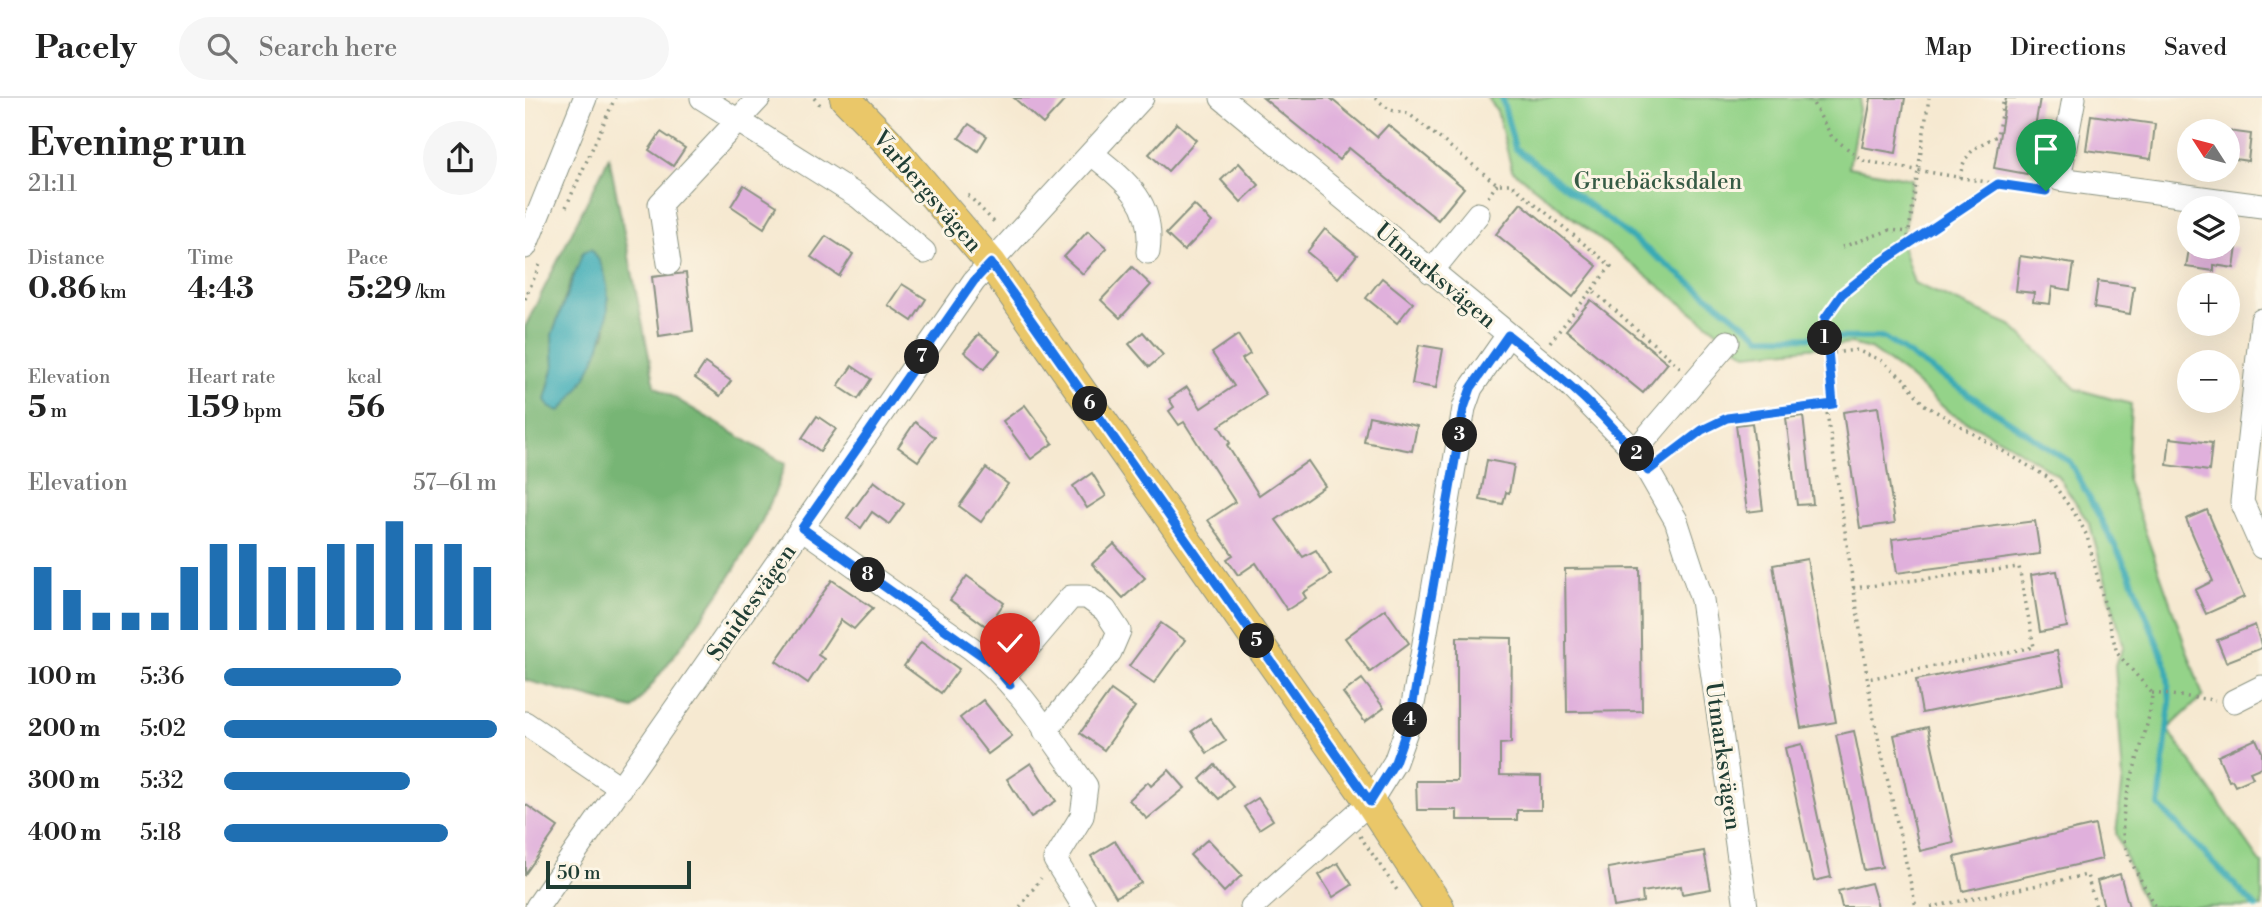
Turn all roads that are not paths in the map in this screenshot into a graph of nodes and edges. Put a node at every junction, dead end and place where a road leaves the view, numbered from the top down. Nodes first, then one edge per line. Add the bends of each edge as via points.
1 (585, 98) edge
2 (702, 98) edge
3 (759, 98) edge
4 (845, 98) edge
5 (1142, 98) edge
6 (1221, 98) edge
7 (2074, 98) edge
8 (740, 119) junction
9 (1092, 154) junction
10 (2262, 206) edge
11 (1478, 214) dead end
12 (535, 249) edge
13 (925, 252) dead end
14 (1148, 252) dead end
15 (669, 263) dead end
16 (991, 263) junction
17 (1431, 272) junction
18 (2262, 320) edge
19 (1508, 335) junction
20 (1728, 342) dead end
21 (1635, 451) junction
22 (802, 528) junction
23 (2262, 547) edge
24 (1004, 677) junction
25 (2262, 687) edge
26 (2234, 701) road end
27 (525, 723) edge
28 (1045, 732) junction
29 (621, 788) junction
30 (1370, 802) junction
31 (537, 907) edge
32 (1084, 907) edge
33 (1252, 907) edge
34 (1439, 907) edge
35 (1746, 907) edge

1 - 12 street
2 - 8 street, Varbergsvägen
3 - 8 street
4 - 16 main road, Varbergsvägen
5 - 9 street, Smidesvägen
6 - 17 street, Utmarksvägen
7 - 10 street via 2059,179
8 - 13 street, Varbergsvägen via 859,197
8 - 15 street via 660,204
9 - 14 street via 1143,202 1151,232
9 - 16 street, Smidesvägen
11 - 17 street
16 - 22 street, Smidesvägen
16 - 30 main road, Varbergsvägen
17 - 19 street, Utmarksvägen
18 - 23 street via 2242,502
19 - 21 street, Utmarksvägen via 1570,384
19 - 30 street via 1471,388 1464,408 1410,720 1395,762
20 - 21 street
21 - 35 street, Utmarksvägen via 1676,520 1702,600
22 - 24 street via 971,648
22 - 29 street, Smidesvägen
24 - 28 street
24 - 28 street via 1071,597 1087,597 1116,623 1119,631 1110,652
25 - 26 street
27 - 29 street
28 - 32 street via 1086,786 1082,816 1055,860
29 - 31 street, Smidesvägen
30 - 33 street
30 - 34 main road, Varbergsvägen

